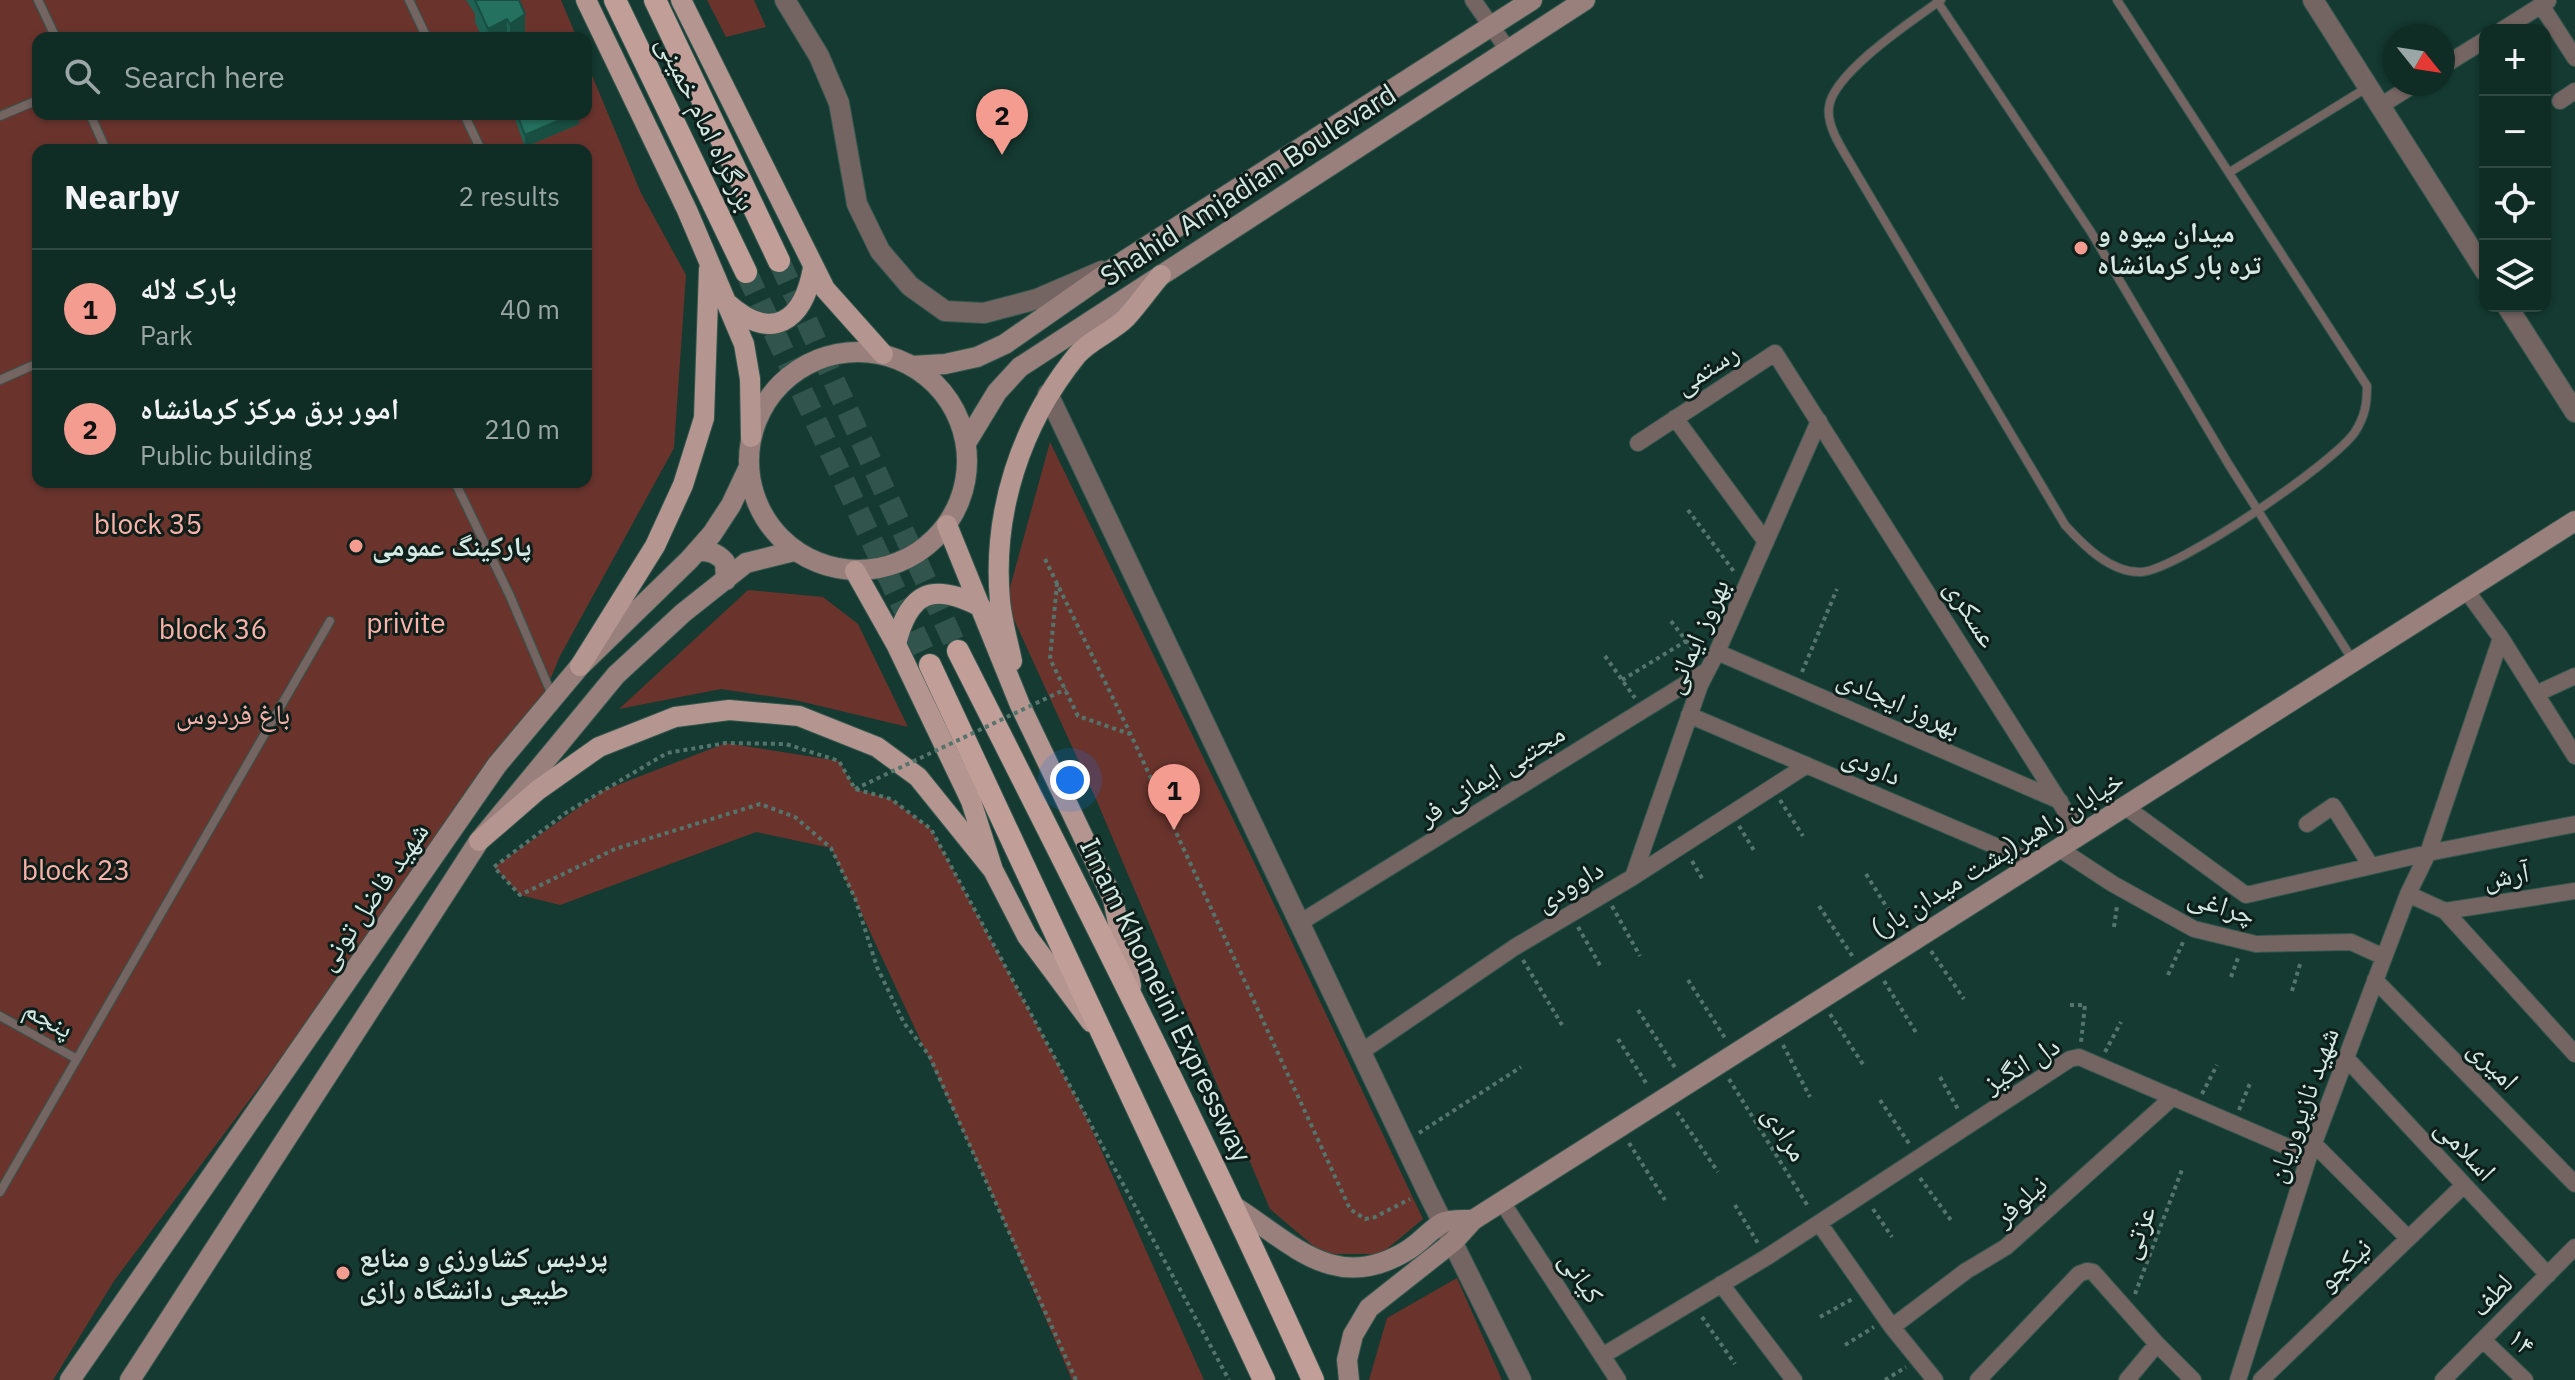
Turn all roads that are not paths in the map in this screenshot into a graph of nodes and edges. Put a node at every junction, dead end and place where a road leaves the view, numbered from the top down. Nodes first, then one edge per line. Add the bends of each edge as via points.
1 (38, 0) edge
2 (409, 0) edge
3 (586, 0) edge
4 (615, 0) edge
5 (655, 0) edge
6 (681, 0) edge
7 (785, 0) edge
8 (1473, 0) edge
9 (1532, 0) edge
10 (1585, 0) edge
11 (2117, 0) edge
12 (2313, 0) edge
13 (1939, 1) edge
14 (2546, 3) edge
15 (2512, 24) edge
16 (1491, 26) junction
17 (53, 32) edge
18 (424, 32) edge
19 (2479, 44) edge
20 (1508, 50) junction
21 (2575, 58) edge
22 (2455, 59) edge
23 (2368, 87) junction
24 (2575, 91) edge
25 (2396, 96) edge
26 (2560, 101) dead end
27 (32, 103) edge
28 (2380, 106) junction
29 (0, 116) edge
30 (93, 120) edge
31 (467, 120) edge
32 (103, 144) edge
33 (478, 144) edge
34 (2230, 172) junction
35 (710, 261) junction
36 (779, 261) tunnel mouth
37 (1124, 261) junction
38 (2479, 262) edge
39 (813, 268) junction
40 (746, 272) tunnel mouth
41 (1161, 275) junction
42 (727, 303) junction
43 (2511, 312) edge
44 (883, 354) junction
45 (32, 366) edge
46 (912, 366) junction
47 (0, 380) edge
48 (1048, 394) junction
49 (2575, 412) edge
50 (1675, 418) junction
51 (1819, 421) junction
52 (751, 437) junction
53 (966, 443) junction
54 (1638, 443) dead end
55 (748, 469) junction
56 (458, 488) edge
57 (2258, 510) junction
58 (2575, 521) edge
59 (947, 525) junction
60 (1766, 542) junction
61 (697, 551) junction
62 (794, 551) junction
63 (855, 571) junction
64 (726, 580) junction
65 (2466, 590) junction
66 (981, 607) junction
67 (330, 621) dead end
68 (2501, 638) junction
69 (896, 644) junction
70 (958, 651) tunnel mouth
71 (1717, 652) junction
72 (2353, 662) junction
73 (930, 665) tunnel mouth
74 (580, 666) junction
75 (1708, 670) junction
76 (2575, 676) edge
77 (2536, 694) junction
78 (553, 696) junction
79 (1020, 705) junction
80 (1689, 715) junction
81 (2575, 756) edge
82 (1807, 765) junction
83 (2060, 801) junction
84 (2124, 806) junction
85 (2307, 824) dead end
86 (2575, 824) edge
87 (2080, 834) junction
88 (479, 841) junction
89 (2058, 848) junction
90 (2428, 853) junction
91 (2035, 863) junction
92 (2371, 866) junction
93 (993, 870) junction
94 (1633, 877) junction
95 (2575, 891) edge
96 (2408, 894) junction
97 (2445, 911) junction
98 (1301, 922) junction
99 (2384, 957) junction
100 (2375, 980) junction
101 (1133, 998) junction
102 (0, 1016) edge
103 (1104, 1040) junction
104 (2574, 1051) edge
105 (1361, 1052) junction
106 (2346, 1058) junction
107 (77, 1059) junction
108 (2173, 1097) junction
109 (2312, 1150) junction
110 (2575, 1184) edge
111 (2464, 1185) junction
112 (0, 1192) edge
113 (1502, 1202) junction
114 (1235, 1207) junction
115 (1473, 1220) junction
116 (1444, 1222) junction
117 (1819, 1223) junction
118 (2408, 1238) junction
119 (1454, 1241) junction
120 (2575, 1247) edge
121 (2548, 1275) junction
122 (1721, 1284) junction
123 (1889, 1324) junction
124 (2483, 1340) junction
125 (2157, 1344) junction
126 (1602, 1356) junction
127 (70, 1380) edge
128 (130, 1380) edge
129 (1264, 1380) edge
130 (1313, 1380) edge
131 (1349, 1380) edge
132 (1521, 1380) edge
133 (1618, 1380) edge
134 (1794, 1380) edge
135 (1935, 1380) edge
136 (1978, 1380) edge
137 (2127, 1380) edge
138 (2193, 1380) edge
139 (2238, 1380) edge
140 (2261, 1380) edge
141 (2443, 1380) edge
142 (2525, 1380) edge

1 - 17 lane
2 - 18 lane
3 - 35 main road
4 - 40 highway, بزرگراه امام خمینی
5 - 36 highway, بزرگراه امام خمینی
6 - 39 main road
7 - 37 street via 819,56 839,103 857,204 880,251 910,286 945,311 984,313 1037,299
8 - 16 street
9 - 16 main road, Shahid Amjadian Boulevard
10 - 20 main road, Shahid Amjadian Boulevard
11 - 34 lane
12 - 23 street
13 - 57 lane via 2091,232
13 - 57 lane via 1862,61 1835,90 1829,117 1855,171 2065,525 2098,557 2139,572 2161,568
14 - 15 street
14 - 21 street
16 - 20 street
16 - 37 main road, Shahid Amjadian Boulevard
19 - 22 street
20 - 41 main road, Shahid Amjadian Boulevard
23 - 28 street
23 - 34 lane
24 - 26 street
25 - 28 street
27 - 29 lane
28 - 38 street
30 - 32 lane
31 - 33 lane
34 - 57 lane via 2367,386 2367,411 2353,434
35 - 42 main road
35 - 74 main road via 704,418 683,485 655,546
37 - 46 main road, Shahid Amjadian Boulevard via 1005,344 977,357
39 - 42 main road via 804,302 780,323 762,325
39 - 44 main road via 841,309
41 - 48 main road via 1125,319 1080,352
41 - 53 main road, Shahid Amjadian Boulevard via 1020,367 997,392
42 - 52 main road via 744,344
43 - 49 street
44 - 46 main road
44 - 52 main road via 848,352 815,360 786,379 764,405
45 - 47 lane
46 - 53 main road via 938,385 956,412
48 - 79 main road via 1009,484 1000,537 1000,601
48 - 98 street
50 - 51 street, رستمی via 1775,353
50 - 54 street, رستمی
50 - 60 street
51 - 60 street, بهروز ایمانی
51 - 83 street, عسکری
52 - 55 main road
53 - 59 main road via 961,499
55 - 61 main road, شهید فاضل تونی via 731,505
55 - 62 main road via 755,501 771,529
56 - 78 lane
57 - 72 lane
58 - 65 main road, خیابان راهبر(پشت میدان بار)
59 - 63 main road via 922,550 890,566
59 - 66 main road
60 - 71 street, بهروز ایمانی
61 - 64 main road via 712,551 725,562
61 - 74 main road, شهید فاضل تونی
62 - 63 main road via 823,565
62 - 64 main road, شهید فاضل تونی via 746,563
63 - 69 main road
64 - 88 main road, شهید فاضل تونی via 616,675
65 - 68 street
65 - 72 main road, خیابان راهبر(پشت میدان بار)
66 - 69 main road via 936,592 916,602 902,620
66 - 79 main road
67 - 107 lane
68 - 77 street
68 - 90 street, شهید نازپروریان
69 - 93 main road via 971,801
70 - 101 highway, Imam Khomeini Expressway
71 - 75 street, بهروز ایمانی
71 - 83 street, بهروز ایجادی
72 - 84 main road, خیابان راهبر(پشت میدان بار)
73 - 103 highway
74 - 78 main road, شهید فاضل تونی
75 - 80 street, بهروز ایمانی
75 - 98 street, مجتبی ایمانی فر
76 - 77 street
77 - 81 street
78 - 127 main road, شهید فاضل تونی via 497,765
79 - 101 main road via 1113,899
80 - 82 street, داودی
80 - 94 street, بهروز ایمانی
82 - 91 street, داودی
82 - 94 street, داوودی
83 - 87 street, عسکری
84 - 87 main road, خیابان راهبر(پشت میدان بار)
84 - 92 street via 2246,895
85 - 92 street via 2333,806
86 - 90 street
87 - 89 main road, خیابان راهبر(پشت میدان بار)
88 - 93 main road via 599,747 675,717 729,710 799,716 877,747 918,777
88 - 128 main road, شهید فاضل تونی
89 - 91 main road, خیابان راهبر(پشت میدان بار)
89 - 99 street, چراغی via 2190,927 2256,944 2351,942
90 - 92 street
90 - 96 street, شهید نازپروریان
91 - 113 main road, خیابان راهبر(پشت میدان بار)
93 - 103 main road via 1027,936
94 - 105 street, داوودی via 1515,947
95 - 97 street, آرش
96 - 97 street
96 - 99 street, شهید نازپروریان
97 - 104 street
98 - 105 street
99 - 100 street, شهید نازپروریان
100 - 106 street, شهید نازپروریان
100 - 110 street, امیری
101 - 114 highway, Imam Khomeini Expressway
102 - 107 lane, پنجم
103 - 129 highway
105 - 116 street
106 - 109 street, شهید نازپروریان
106 - 111 street, اسلامی
107 - 112 lane
108 - 109 street, دل انگیز
108 - 117 street, دل انگیز via 2079,1057 2070,1059
108 - 123 street, نیلوفر via 2006,1247
109 - 118 street
109 - 139 street, شهید نازپروریان
111 - 118 street, نیکجو
111 - 121 street, اسلامی
113 - 115 main road, خیابان راهبر(پشت میدان بار)
113 - 126 street, کیانی
114 - 116 main road via 1310,1259 1333,1267 1384,1264
114 - 130 highway, Imam Khomeini Expressway
115 - 116 main road
115 - 119 main road, خیابان راهبر(پشت میدان بار)
116 - 119 street
117 - 122 street, دل انگیز
117 - 123 street
118 - 140 street, نیکجو
119 - 131 main road, خیابان راهبر(پشت میدان بار) via 1369,1308 1353,1335
119 - 132 street
120 - 121 street, لطف
121 - 124 street, لطف
122 - 126 street, دل انگیز
122 - 134 street
123 - 135 street
124 - 141 street, لطف
124 - 142 street, ۱۴
125 - 136 street via 2087,1271
125 - 137 street
125 - 138 street
126 - 133 street, کیانی

